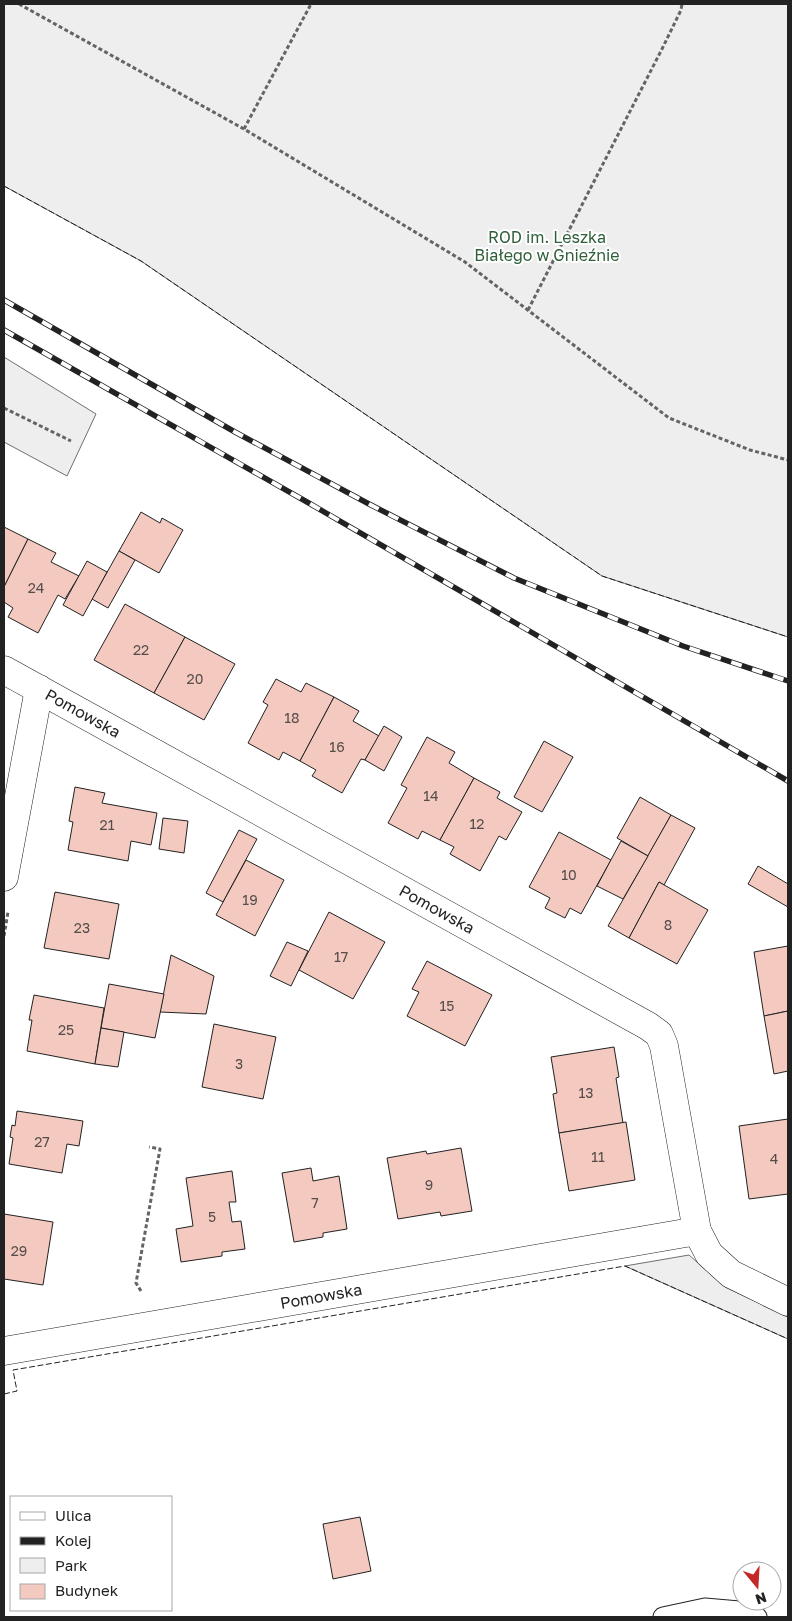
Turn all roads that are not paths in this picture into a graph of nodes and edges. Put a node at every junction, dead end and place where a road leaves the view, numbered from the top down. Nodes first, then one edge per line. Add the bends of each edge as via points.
1 (4, 670) edge
2 (39, 689) junction
3 (4, 877) edge
4 (697, 1231) junction
5 (788, 1302) edge
6 (4, 1351) edge
7 (663, 1617) edge
8 (757, 1617) edge

1 - 2 street, Pomowska
2 - 3 street, Pomowska
2 - 4 street, Pomowska via 659,1034 664,1046
4 - 5 street, Pomowska via 709,1254 731,1274
4 - 6 street, Pomowska
7 - 8 lane via 705,1608 739,1610

